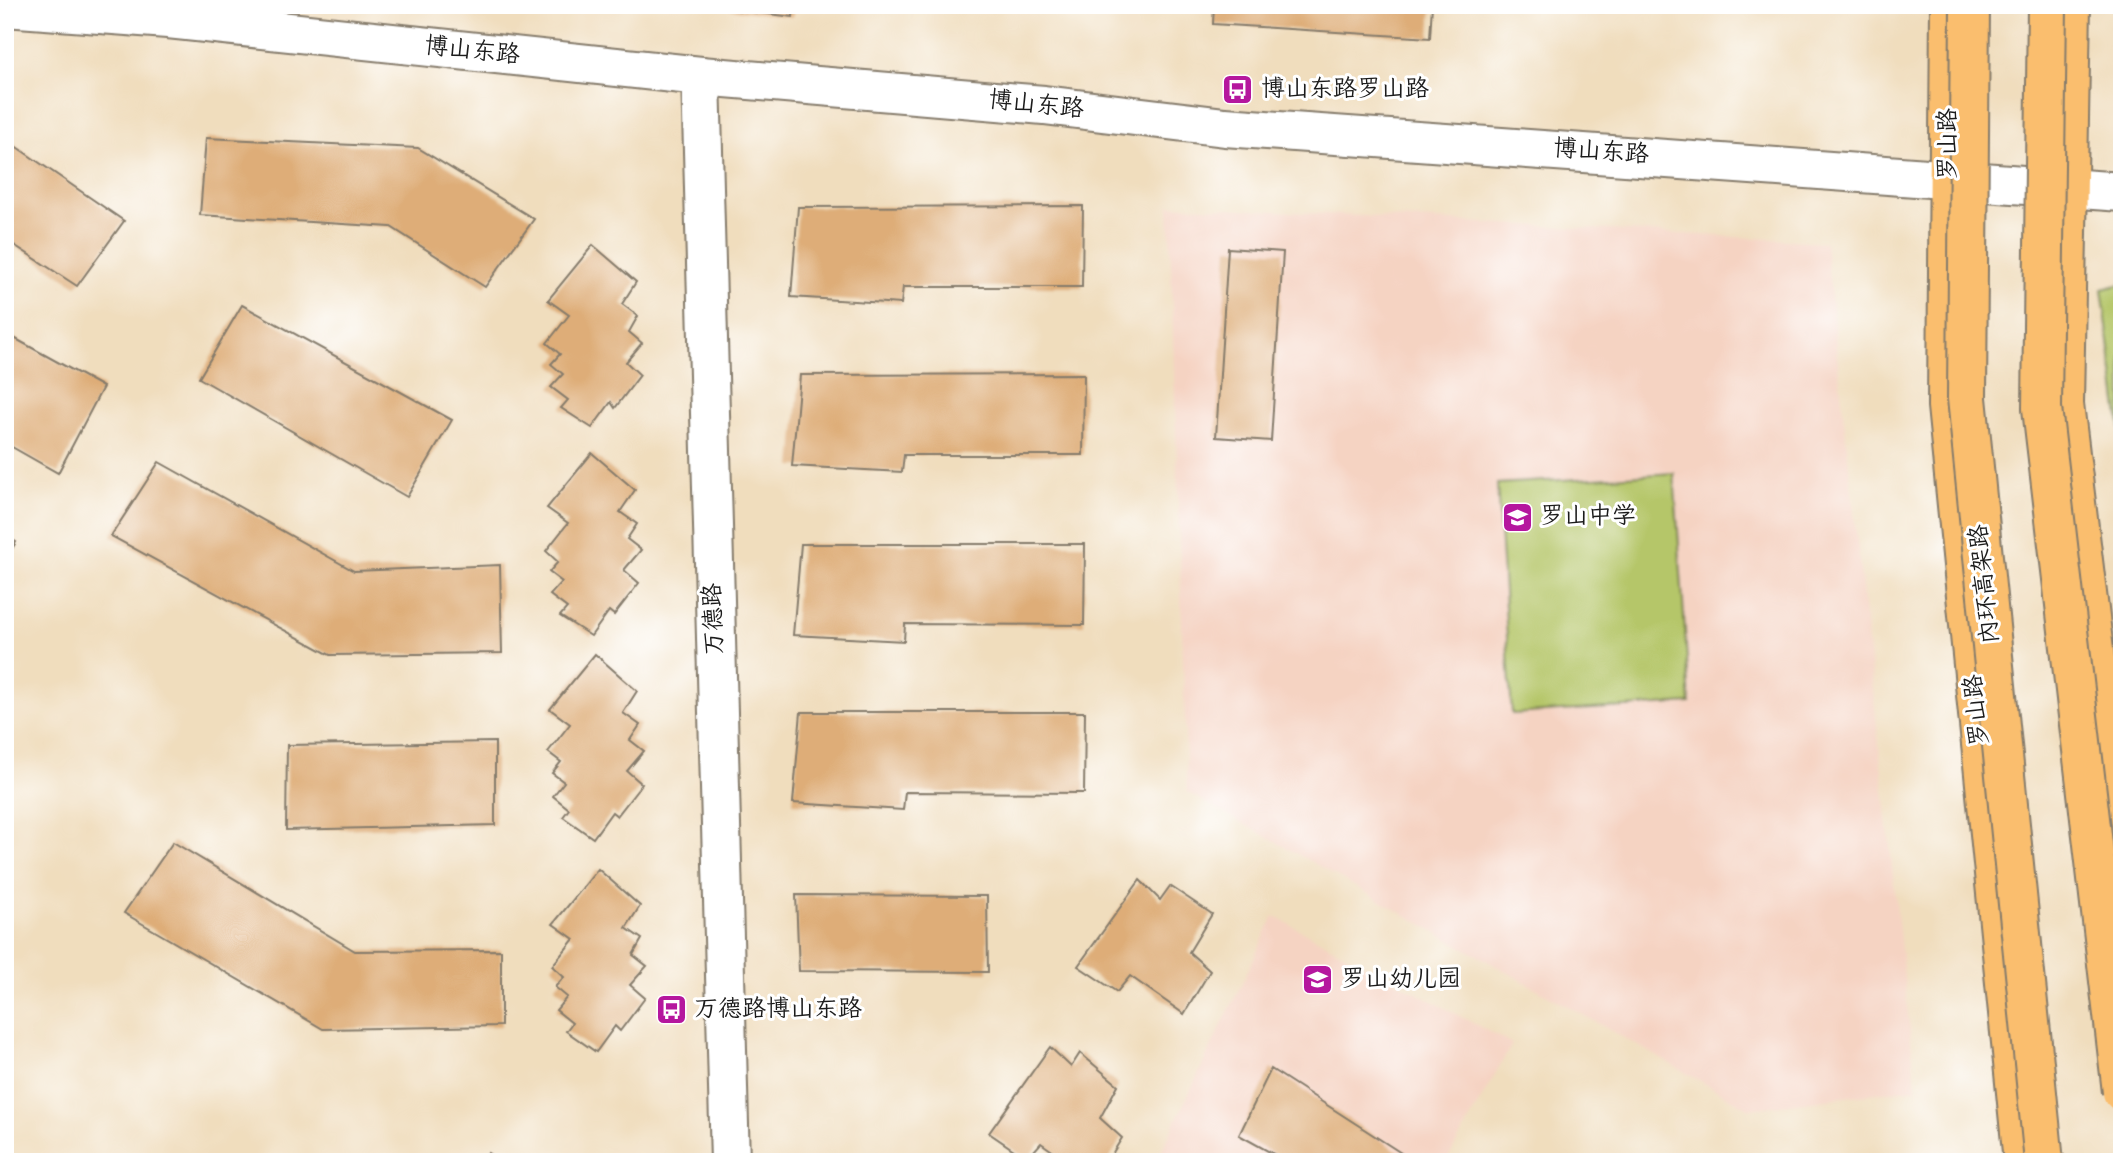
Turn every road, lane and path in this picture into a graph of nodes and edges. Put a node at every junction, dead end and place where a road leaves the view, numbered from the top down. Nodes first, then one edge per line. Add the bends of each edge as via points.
1 (1950, 5) edge
2 (1970, 5) edge
3 (2047, 5) edge
4 (2071, 5) edge
5 (5, 7) edge
6 (701, 76) junction
7 (1949, 178) junction
8 (2068, 189) junction
9 (2122, 192) edge
10 (2122, 881) edge
11 (2122, 1092) edge
12 (730, 1162) edge
13 (2024, 1162) edge
14 (2044, 1162) edge

1 - 7 main road, 罗山路
2 - 14 main road, 内环高架路, bridge via 1967,398
3 - 11 main road, bridge via 2042,408
4 - 8 main road
5 - 6 street, 博山东路 via 167,19
6 - 7 street, 博山东路 via 1044,105 1225,127
6 - 12 street, 万德路
7 - 8 street, 博山东路
7 - 13 main road, 罗山路 via 1947,406
8 - 9 street, 博山东路
8 - 10 main road via 2064,404

